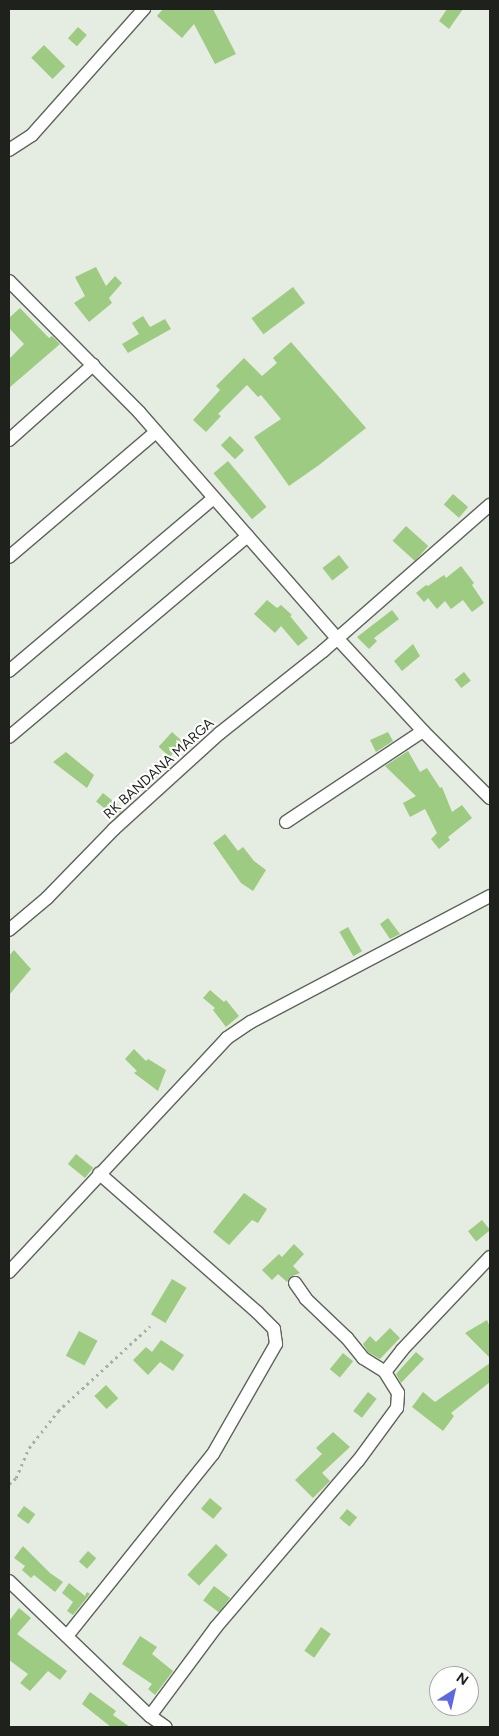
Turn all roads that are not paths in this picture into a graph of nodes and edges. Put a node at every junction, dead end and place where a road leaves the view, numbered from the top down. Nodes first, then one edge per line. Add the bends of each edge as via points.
1 (144, 9) edge
2 (9, 150) edge
3 (9, 281) edge
4 (93, 365) junction
5 (156, 432) junction
6 (9, 440) edge
7 (214, 498) junction
8 (490, 505) edge
9 (248, 536) junction
10 (9, 557) edge
11 (337, 638) junction
12 (9, 670) edge
13 (423, 731) junction
14 (9, 737) edge
15 (490, 798) edge
16 (286, 822) dead end
17 (490, 896) edge
18 (9, 930) edge
19 (100, 1173) junction
20 (490, 1257) edge
21 (9, 1272) edge
22 (295, 1283) dead end
23 (385, 1372) junction
24 (9, 1581) edge
25 (67, 1636) junction
26 (150, 1716) junction
27 (166, 1727) edge

1 - 2 street via 32,135
3 - 4 street
4 - 5 street
4 - 6 street
5 - 7 street
5 - 10 street
7 - 9 street
7 - 12 street
8 - 11 street, RK BANDANA MARGA
9 - 11 street
9 - 14 street
11 - 13 street
11 - 18 street, RK BANDANA MARGA via 220,733 114,829 47,898
13 - 15 street
13 - 16 street
17 - 19 street via 250,1022 227,1038
19 - 21 street
19 - 25 street via 257,1312 274,1329 276,1344 213,1454
20 - 23 street
22 - 23 street via 306,1299 363,1358
23 - 26 street via 398,1393 397,1408 358,1461 216,1627
24 - 25 street
25 - 26 street
26 - 27 street

